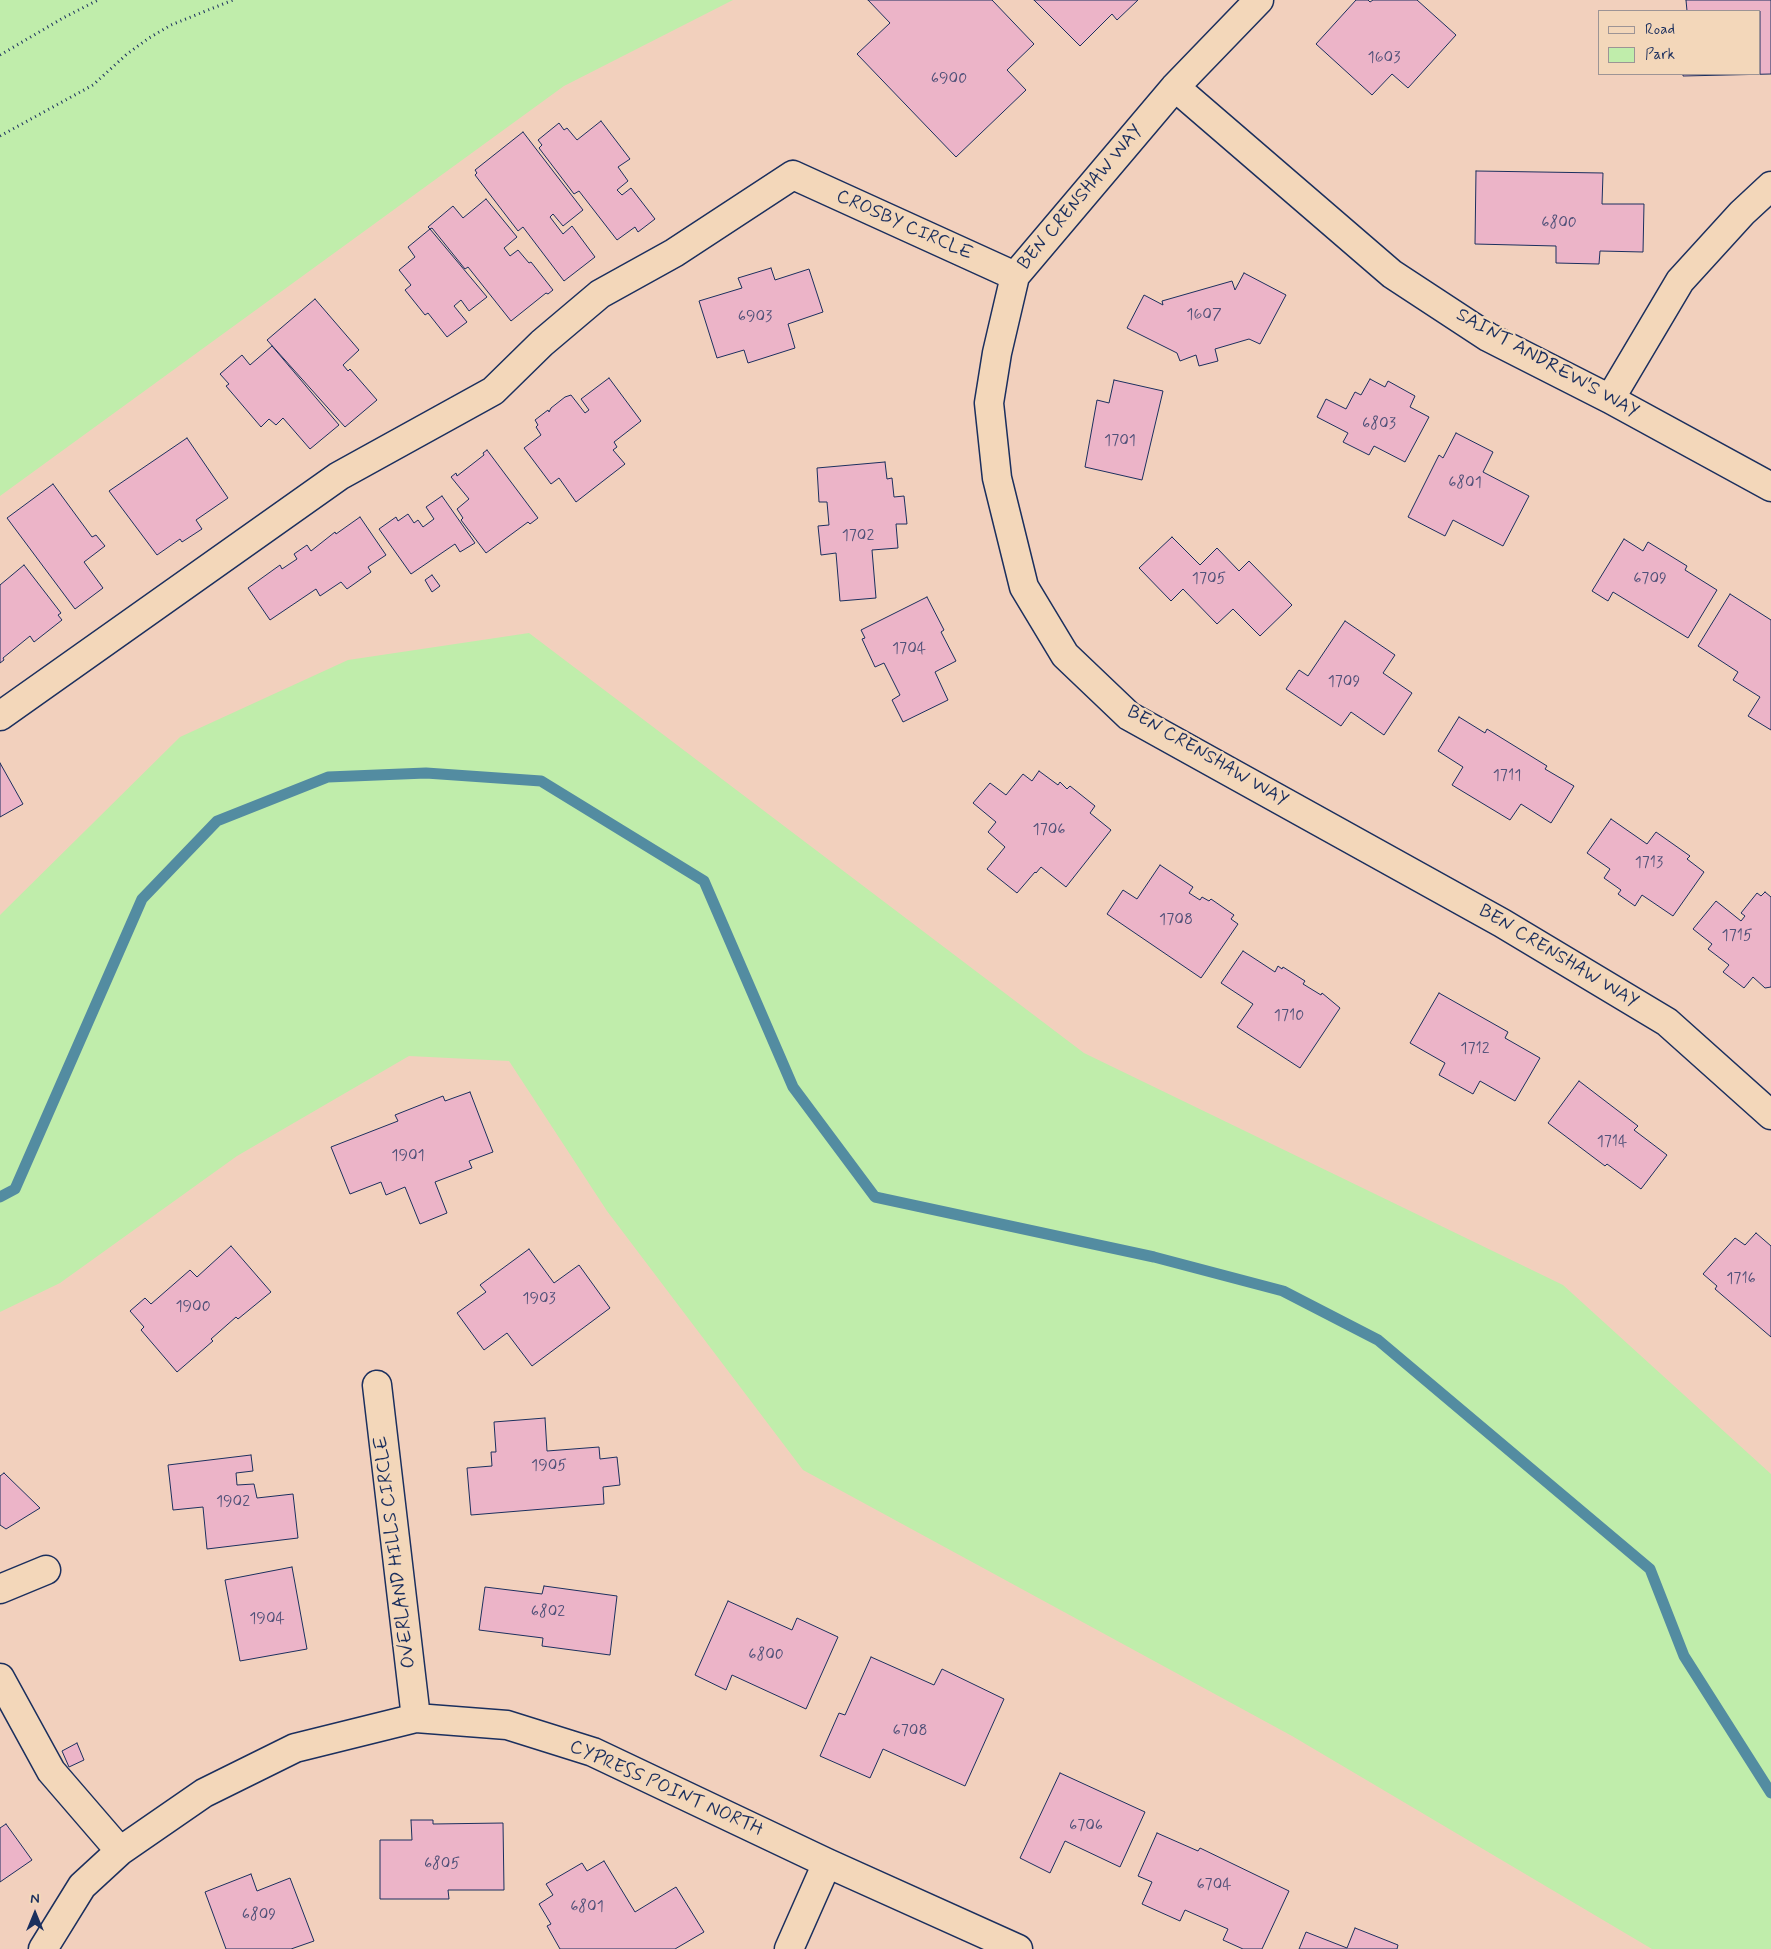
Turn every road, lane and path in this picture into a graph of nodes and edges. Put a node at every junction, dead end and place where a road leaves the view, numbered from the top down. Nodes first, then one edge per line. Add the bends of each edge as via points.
1 (98, 0) edge
2 (233, 0) edge
3 (1259, 0) edge
4 (0, 55) edge
5 (1175, 87) junction
6 (0, 136) edge
7 (1771, 186) edge
8 (1015, 276) junction
9 (1610, 399) junction
10 (1771, 487) edge
11 (0, 716) edge
12 (1771, 1115) edge
13 (377, 1385) dead end
14 (46, 1570) dead end
15 (0, 1589) edge
16 (0, 1678) edge
17 (416, 1718) junction
18 (120, 1851) junction
19 (827, 1862) junction
20 (43, 1949) edge
21 (790, 1949) edge
22 (1018, 1949) edge

1 - 4 path
2 - 6 path via 171,25 127,54 93,85
3 - 5 street, BEN CRENSHAW WAY
5 - 8 street, BEN CRENSHAW WAY
5 - 9 street, SAINT ANDREW'S WAY via 1392,274 1488,337
7 - 9 street via 1680,281
8 - 11 street, CROSBY CIRCLE via 793,175 674,253 600,294 542,343 493,391 339,476
8 - 12 street, BEN CRENSHAW WAY via 989,403 997,478 1024,587 1065,656 1129,716 1502,923 1667,1022
9 - 10 street, SAINT ANDREW'S WAY
13 - 17 street, OVERLAND HILLS CIRCLE
14 - 15 street
16 - 18 street via 51,1771
17 - 18 street, CYPRESS POINT NORTH via 295,1748 204,1793
17 - 19 street, CYPRESS POINT NORTH via 507,1726 593,1752
18 - 20 street, CYPRESS POINT NORTH via 82,1886
19 - 21 street
19 - 22 street, CYPRESS POINT NORTH

